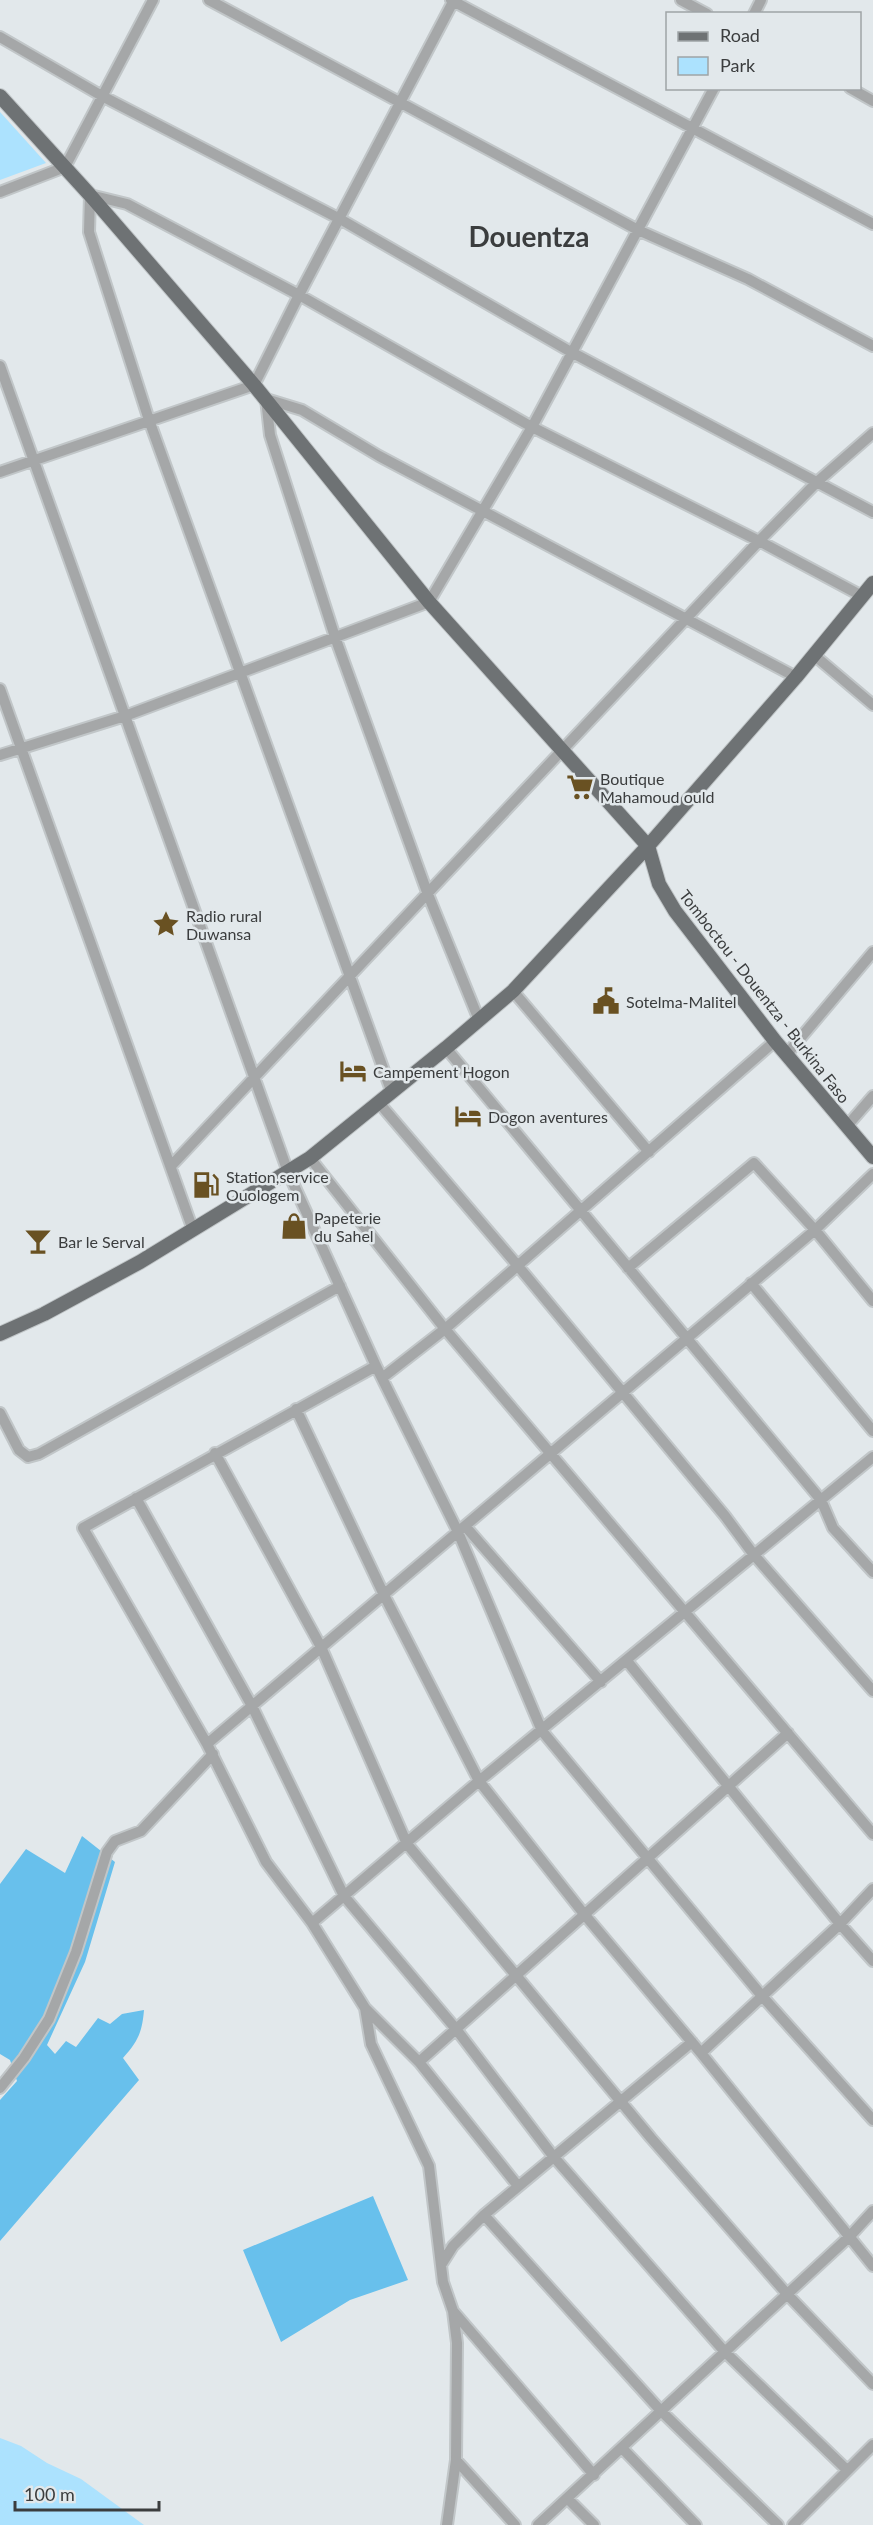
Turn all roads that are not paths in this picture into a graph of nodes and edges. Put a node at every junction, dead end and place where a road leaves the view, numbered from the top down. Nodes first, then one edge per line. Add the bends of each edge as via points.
1 (153, 0) edge
2 (209, 0) edge
3 (453, 0) edge
4 (681, 0) edge
5 (703, 12) edge
6 (0, 37) edge
7 (713, 90) edge
8 (854, 90) edge
9 (0, 96) edge
10 (102, 96) junction
11 (873, 101) edge
12 (400, 104) junction
13 (693, 129) junction
14 (65, 167) junction
15 (0, 192) edge
16 (90, 195) junction
17 (339, 219) junction
18 (873, 224) edge
19 (638, 230) junction
20 (299, 295) junction
21 (873, 346) edge
22 (571, 352) junction
23 (0, 366) edge
24 (254, 385) junction
25 (266, 399) junction
26 (148, 420) junction
27 (532, 427) junction
28 (873, 434) edge
29 (32, 461) junction
30 (0, 472) edge
31 (817, 482) junction
32 (482, 512) junction
33 (873, 512) edge
34 (759, 541) junction
35 (873, 584) edge
36 (862, 596) junction
37 (429, 602) junction
38 (687, 618) junction
39 (335, 637) junction
40 (814, 655) junction
41 (239, 672) junction
42 (796, 677) junction
43 (0, 689) edge
44 (873, 705) edge
45 (125, 716) junction
46 (21, 748) junction
47 (561, 751) junction
48 (0, 755) edge
49 (648, 846) junction
50 (427, 892) junction
51 (873, 952) edge
52 (349, 975) junction
53 (513, 991) junction
54 (479, 1020) junction
55 (775, 1041) junction
56 (446, 1048) junction
57 (787, 1054) junction
58 (255, 1077) junction
59 (392, 1093) junction
60 (873, 1096) edge
61 (380, 1104) junction
62 (847, 1126) junction
63 (649, 1152) junction
64 (873, 1157) edge
65 (310, 1158) junction
66 (171, 1166) junction
67 (288, 1172) junction
68 (873, 1174) edge
69 (581, 1211) junction
70 (193, 1230) junction
71 (815, 1230) junction
72 (518, 1266) junction
73 (628, 1268) junction
74 (751, 1283) junction
75 (340, 1286) junction
76 (873, 1301) edge
77 (445, 1329) junction
78 (0, 1335) edge
79 (687, 1337) junction
80 (376, 1366) junction
81 (382, 1378) junction
82 (621, 1393) junction
83 (296, 1409) junction
84 (0, 1413) edge
85 (873, 1431) edge
86 (215, 1453) junction
87 (551, 1453) junction
88 (873, 1457) edge
89 (136, 1498) junction
90 (820, 1500) junction
91 (461, 1529) junction
92 (754, 1555) junction
93 (873, 1572) edge
94 (384, 1595) junction
95 (685, 1612) junction
96 (321, 1647) junction
97 (627, 1661) junction
98 (601, 1682) junction
99 (873, 1691) edge
100 (252, 1706) junction
101 (542, 1731) junction
102 (788, 1733) junction
103 (210, 1749) junction
104 (479, 1781) junction
105 (728, 1786) junction
106 (873, 1834) edge
107 (407, 1844) junction
108 (647, 1859) junction
109 (873, 1889) edge
110 (344, 1896) junction
111 (584, 1914) junction
112 (312, 1923) junction
113 (840, 1924) junction
114 (873, 1961) edge
115 (516, 1975) junction
116 (762, 1996) junction
117 (365, 2008) junction
118 (456, 2029) junction
119 (692, 2042) junction
120 (701, 2053) junction
121 (419, 2062) junction
122 (0, 2088) edge
123 (620, 2100) junction
124 (873, 2120) edge
125 (553, 2156) junction
126 (519, 2186) junction
127 (873, 2211) edge
128 (484, 2215) junction
129 (850, 2236) junction
130 (441, 2265) junction
131 (873, 2266) edge
132 (787, 2294) junction
133 (453, 2311) junction
134 (725, 2352) junction
135 (873, 2384) edge
136 (661, 2411) junction
137 (873, 2445) edge
138 (622, 2448) junction
139 (456, 2460) junction
140 (847, 2470) junction
141 (594, 2475) junction
142 (568, 2499) junction
143 (447, 2525) edge
144 (515, 2525) edge
145 (538, 2525) edge
146 (594, 2525) edge
147 (696, 2525) edge
148 (778, 2525) edge
149 (793, 2525) edge

1 - 10 street
2 - 12 street
3 - 12 street
3 - 13 street
4 - 5 street
6 - 10 street
7 - 13 street
8 - 11 street
9 - 14 main road
10 - 14 street
10 - 17 street
12 - 17 street
12 - 19 street via 449,126
13 - 18 street
13 - 19 street
14 - 15 street
14 - 16 main road
16 - 20 street via 127,204
16 - 24 main road
16 - 26 street via 89,232
17 - 20 street
17 - 22 street
19 - 21 street via 748,279
19 - 22 street
20 - 24 street
20 - 27 street
22 - 27 street
22 - 31 street
23 - 29 street
24 - 25 main road
24 - 26 street
25 - 32 street via 302,410
25 - 37 main road
25 - 39 street via 270,435
26 - 29 street
26 - 41 street
27 - 32 street
27 - 34 street
28 - 31 street
29 - 30 street
29 - 45 street
31 - 33 street
31 - 34 street
32 - 37 street
32 - 38 street
34 - 36 street
34 - 38 street
35 - 36 main road
36 - 40 main road
37 - 39 street
37 - 47 main road
38 - 42 street
38 - 47 street
39 - 41 street
39 - 50 street
40 - 42 main road
40 - 44 street
41 - 45 street
41 - 52 street
42 - 49 main road
43 - 46 street
45 - 46 street
45 - 58 street
46 - 48 street
46 - 66 street
47 - 49 main road
47 - 50 street
49 - 53 main road
49 - 55 main road, Tomboctou - Douentza - Burkina Faso via 659,885 675,911
50 - 52 street
50 - 54 street
51 - 57 street
52 - 58 street
52 - 59 street
53 - 54 main road
53 - 63 street
54 - 56 main road
55 - 57 main road, Tomboctou - Douentza - Burkina Faso
55 - 63 street
56 - 59 main road
56 - 69 street
57 - 62 main road, Tomboctou - Douentza - Burkina Faso
58 - 66 street
58 - 67 street
59 - 61 main road
60 - 62 street
61 - 65 main road
61 - 72 street
62 - 64 main road, Tomboctou - Douentza - Burkina Faso
63 - 69 street
65 - 67 main road
65 - 77 street
66 - 70 street
67 - 70 main road
67 - 75 street
68 - 71 street
69 - 72 street
69 - 73 street
70 - 78 main road
71 - 73 street via 754,1163
71 - 74 street
71 - 76 street
72 - 77 street
72 - 82 street
73 - 79 street
74 - 79 street
74 - 85 street
75 - 80 street
75 - 84 street via 39,1454 28,1457 20,1450
77 - 81 street
77 - 87 street
79 - 82 street
79 - 90 street
80 - 81 street
80 - 83 street
81 - 91 street
82 - 87 street
82 - 92 street
83 - 86 street
83 - 94 street
86 - 89 street
86 - 96 street
87 - 91 street
87 - 95 street
88 - 90 street
89 - 100 street
89 - 103 street via 84,1528
90 - 92 street
90 - 93 street via 833,1528
91 - 94 street
91 - 98 street
91 - 101 street
92 - 95 street
92 - 99 street
94 - 96 street
94 - 104 street
95 - 97 street
95 - 102 street
96 - 100 street
96 - 107 street
97 - 98 street
97 - 105 street
98 - 101 street
100 - 103 street
100 - 110 street
101 - 104 street
101 - 108 street
102 - 105 street
102 - 106 street
103 - 112 street via 266,1862
103 - 122 street via 141,1831 115,1841 107,1852 76,1952 49,2019
104 - 107 street
104 - 111 street
105 - 108 street
105 - 113 street
107 - 110 street
107 - 115 street
108 - 111 street
108 - 116 street
109 - 113 street
110 - 112 street
110 - 118 street
111 - 115 street
111 - 119 street
112 - 117 street
113 - 114 street
113 - 116 street
115 - 118 street
115 - 123 street
116 - 120 street
116 - 124 street
117 - 121 street
117 - 130 street via 371,2044 429,2166
118 - 121 street
118 - 125 street
119 - 120 street
119 - 123 street
120 - 129 street
121 - 126 street
123 - 125 street
123 - 132 street
125 - 126 street
125 - 134 street
126 - 128 street
127 - 129 street
128 - 130 street via 453,2246
128 - 136 street
129 - 131 street
129 - 132 street
130 - 133 street
132 - 134 street
132 - 135 street
133 - 139 street via 457,2343
133 - 141 street
134 - 136 street
134 - 140 street
136 - 138 street
136 - 148 street
137 - 140 street
138 - 141 street
138 - 147 street
139 - 143 street
139 - 144 street
140 - 149 street
141 - 142 street
142 - 145 street
142 - 146 street

